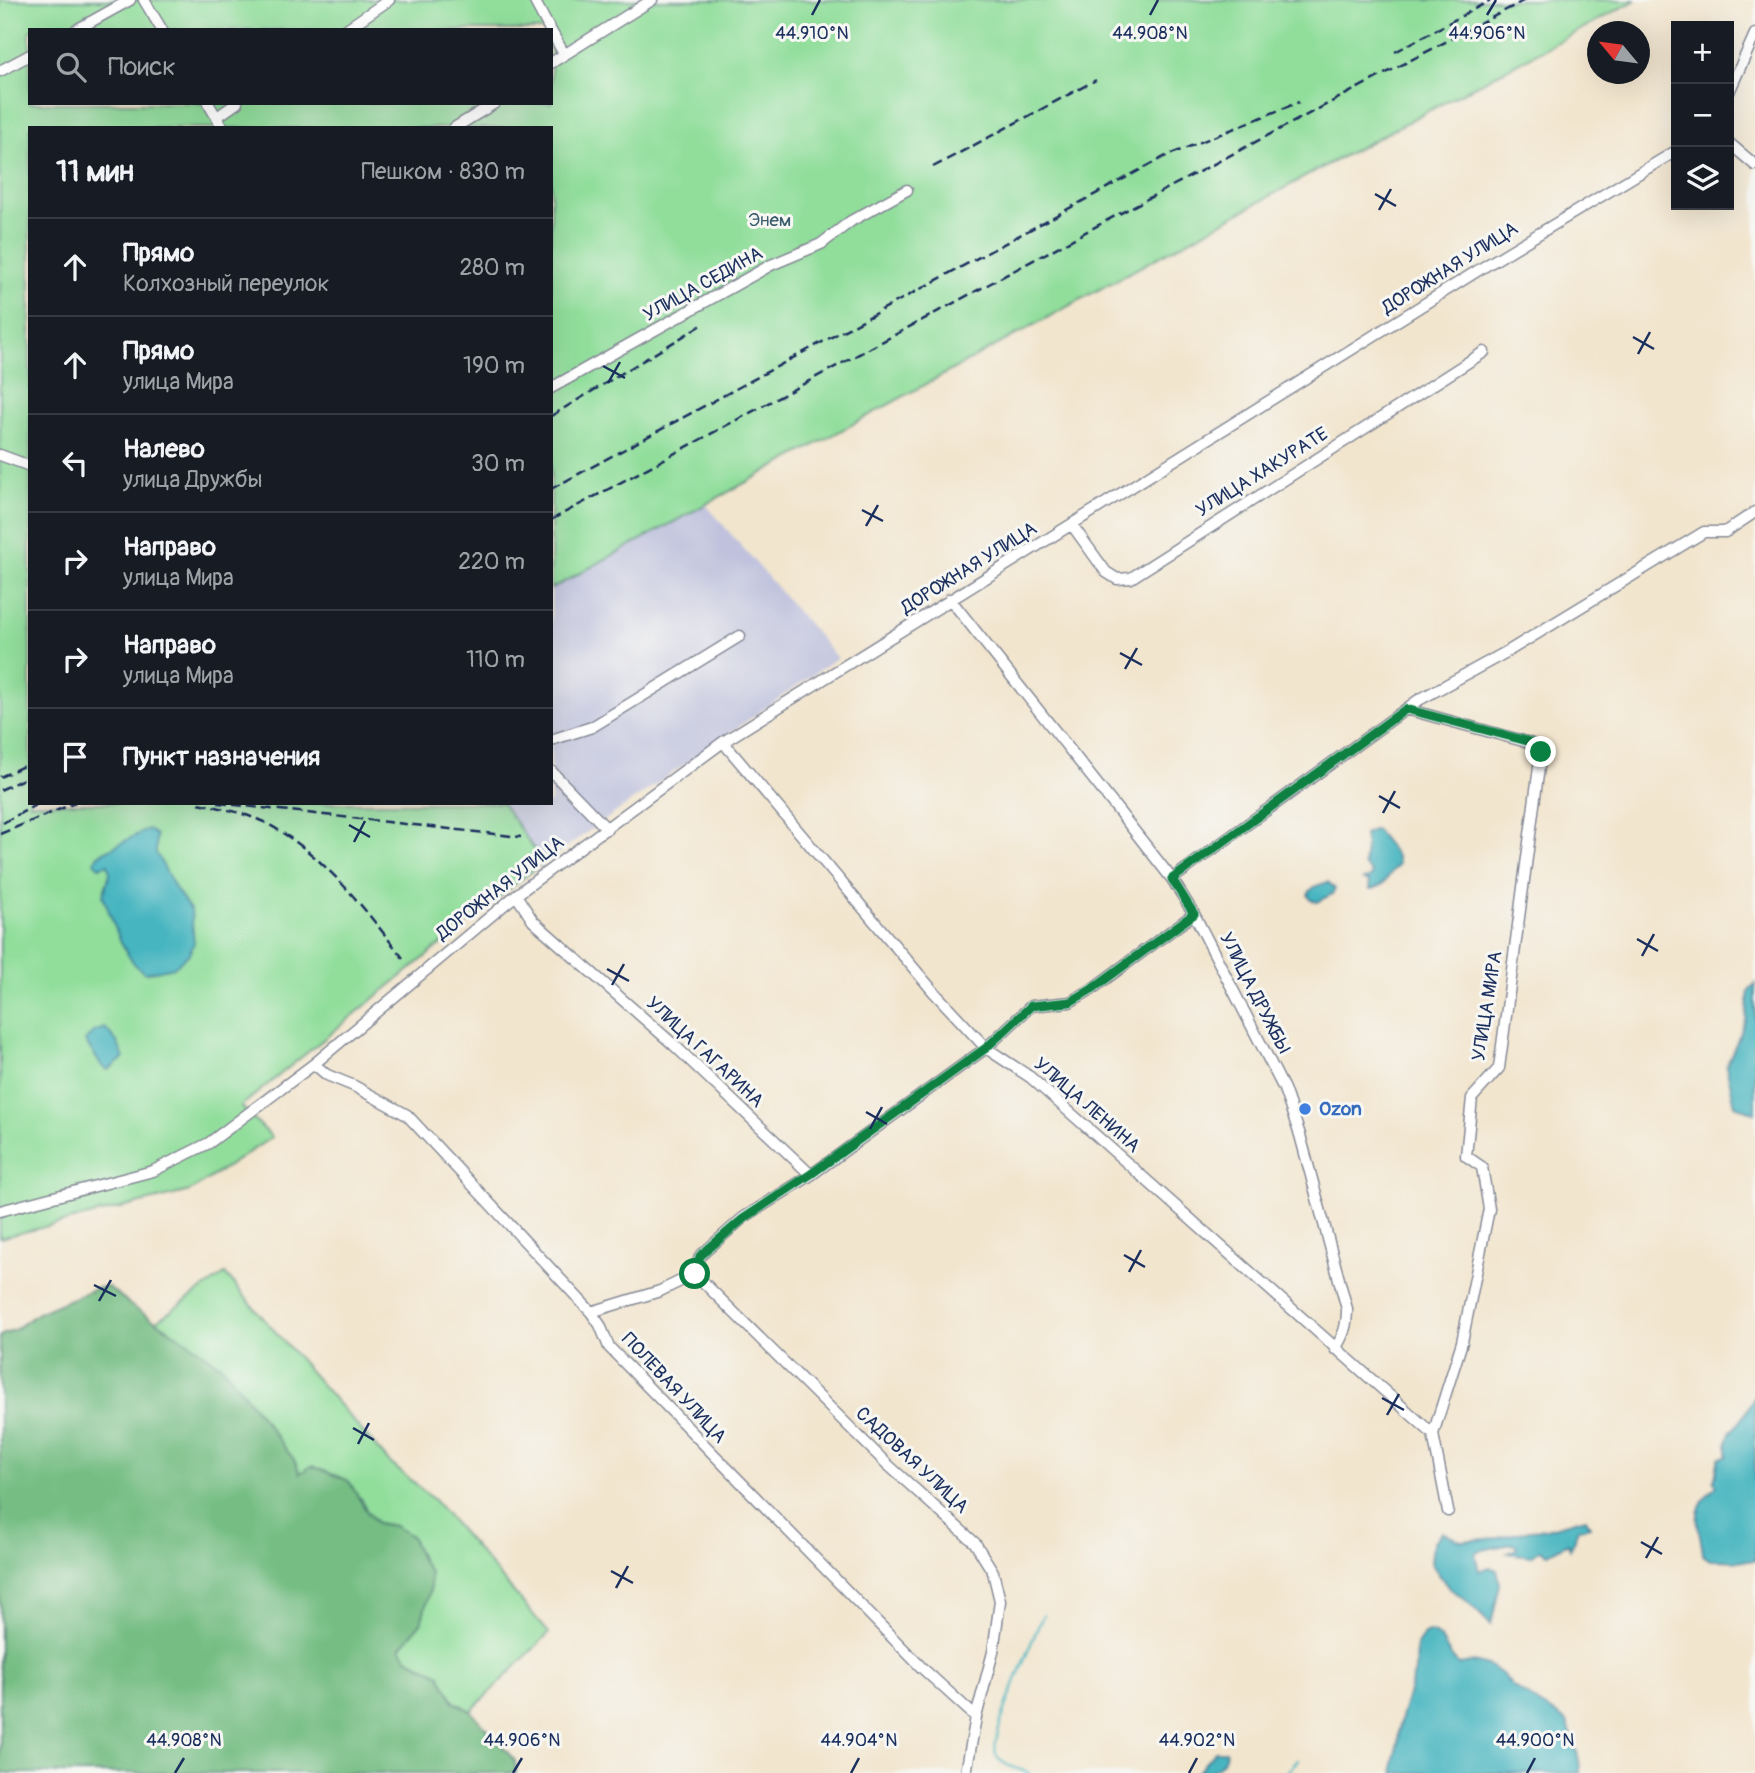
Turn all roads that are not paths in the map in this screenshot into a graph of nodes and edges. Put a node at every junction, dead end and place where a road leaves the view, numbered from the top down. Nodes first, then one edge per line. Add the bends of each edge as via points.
1 (130, 0) edge
2 (144, 0) edge
3 (389, 0) edge
4 (534, 0) edge
5 (652, 0) edge
6 (80, 28) edge
7 (161, 28) edge
8 (348, 28) edge
9 (550, 28) edge
10 (553, 34) edge
11 (1755, 34) edge
12 (564, 54) junction
13 (28, 56) edge
14 (553, 62) edge
15 (0, 71) edge
16 (1733, 84) edge
17 (209, 105) edge
18 (234, 105) edge
19 (492, 105) edge
20 (216, 117) junction
21 (222, 126) edge
22 (457, 126) edge
23 (1734, 147) edge
24 (1671, 154) edge
25 (1755, 165) edge
26 (908, 190) dead end
27 (1484, 352) dead end
28 (553, 387) edge
29 (0, 455) edge
30 (28, 465) edge
31 (1755, 512) edge
32 (1072, 525) junction
33 (950, 600) junction
34 (740, 636) dead end
35 (1406, 709) junction
36 (553, 739) edge
37 (723, 742) junction
38 (553, 773) edge
39 (607, 829) junction
40 (1172, 879) junction
41 (516, 895) junction
42 (1194, 914) junction
43 (986, 1048) junction
44 (314, 1063) junction
45 (811, 1174) junction
46 (0, 1212) edge
47 (695, 1274) junction
48 (591, 1312) junction
49 (1335, 1349) junction
50 (1433, 1434) junction
51 (1448, 1511) dead end
52 (976, 1717) junction
53 (966, 1773) edge

1 - 6 street
2 - 7 street
3 - 8 street
4 - 9 street
5 - 12 street
10 - 12 street
11 - 16 street
12 - 14 street
13 - 15 street
17 - 20 street
18 - 20 street
19 - 22 street
20 - 21 street
23 - 25 street
24 - 32 street, ДОРОЖНАЯ УЛИЦА
26 - 28 street, УЛИЦА СЕДИНА via 851,221 821,244 771,264
27 - 32 street, УЛИЦА ХАКУРАТЕ via 1131,578 1117,579 1106,572
29 - 30 street
31 - 35 street via 1725,532 1704,532
32 - 33 street, ДОРОЖНАЯ УЛИЦА
33 - 37 street, ДОРОЖНАЯ УЛИЦА
33 - 40 street, УЛИЦА ДРУЖБЫ
34 - 36 street via 593,727
35 - 40 street
35 - 50 street, УЛИЦА МИРА via 1527,741 1541,752 1499,1068 1472,1098 1465,1156 1482,1167 1489,1209 1462,1342
37 - 39 street, ДОРОЖНАЯ УЛИЦА
37 - 43 street, УЛИЦА ЛЕНИНА
38 - 39 street
39 - 41 street, ДОРОЖНАЯ УЛИЦА
40 - 42 street, УЛИЦА ДРУЖБЫ
41 - 44 street, ДОРОЖНАЯ УЛИЦА
41 - 45 street, УЛИЦА ГАГАРИНА via 533,920
42 - 43 street via 1070,1002 1031,1006
42 - 49 street, УЛИЦА ДРУЖБЫ via 1284,1089 1300,1135 1347,1309 1347,1324
43 - 45 street
43 - 49 street, УЛИЦА ЛЕНИНА via 1030,1077
44 - 46 street, ДОРОЖНАЯ УЛИЦА via 209,1143 178,1160 153,1171
44 - 48 street, ПОЛЕВАЯ УЛИЦА via 327,1075 407,1115
45 - 47 street via 734,1226 700,1256
47 - 48 street via 660,1291
47 - 52 street, САДОВАЯ УЛИЦА via 887,1464 975,1543 993,1572 1000,1601
48 - 52 street, ПОЛЕВАЯ УЛИЦА via 609,1347 921,1667
49 - 50 street, УЛИЦА ЛЕНИНА
50 - 51 street, УЛИЦА МИРА
52 - 53 street, САДОВАЯ УЛИЦА

